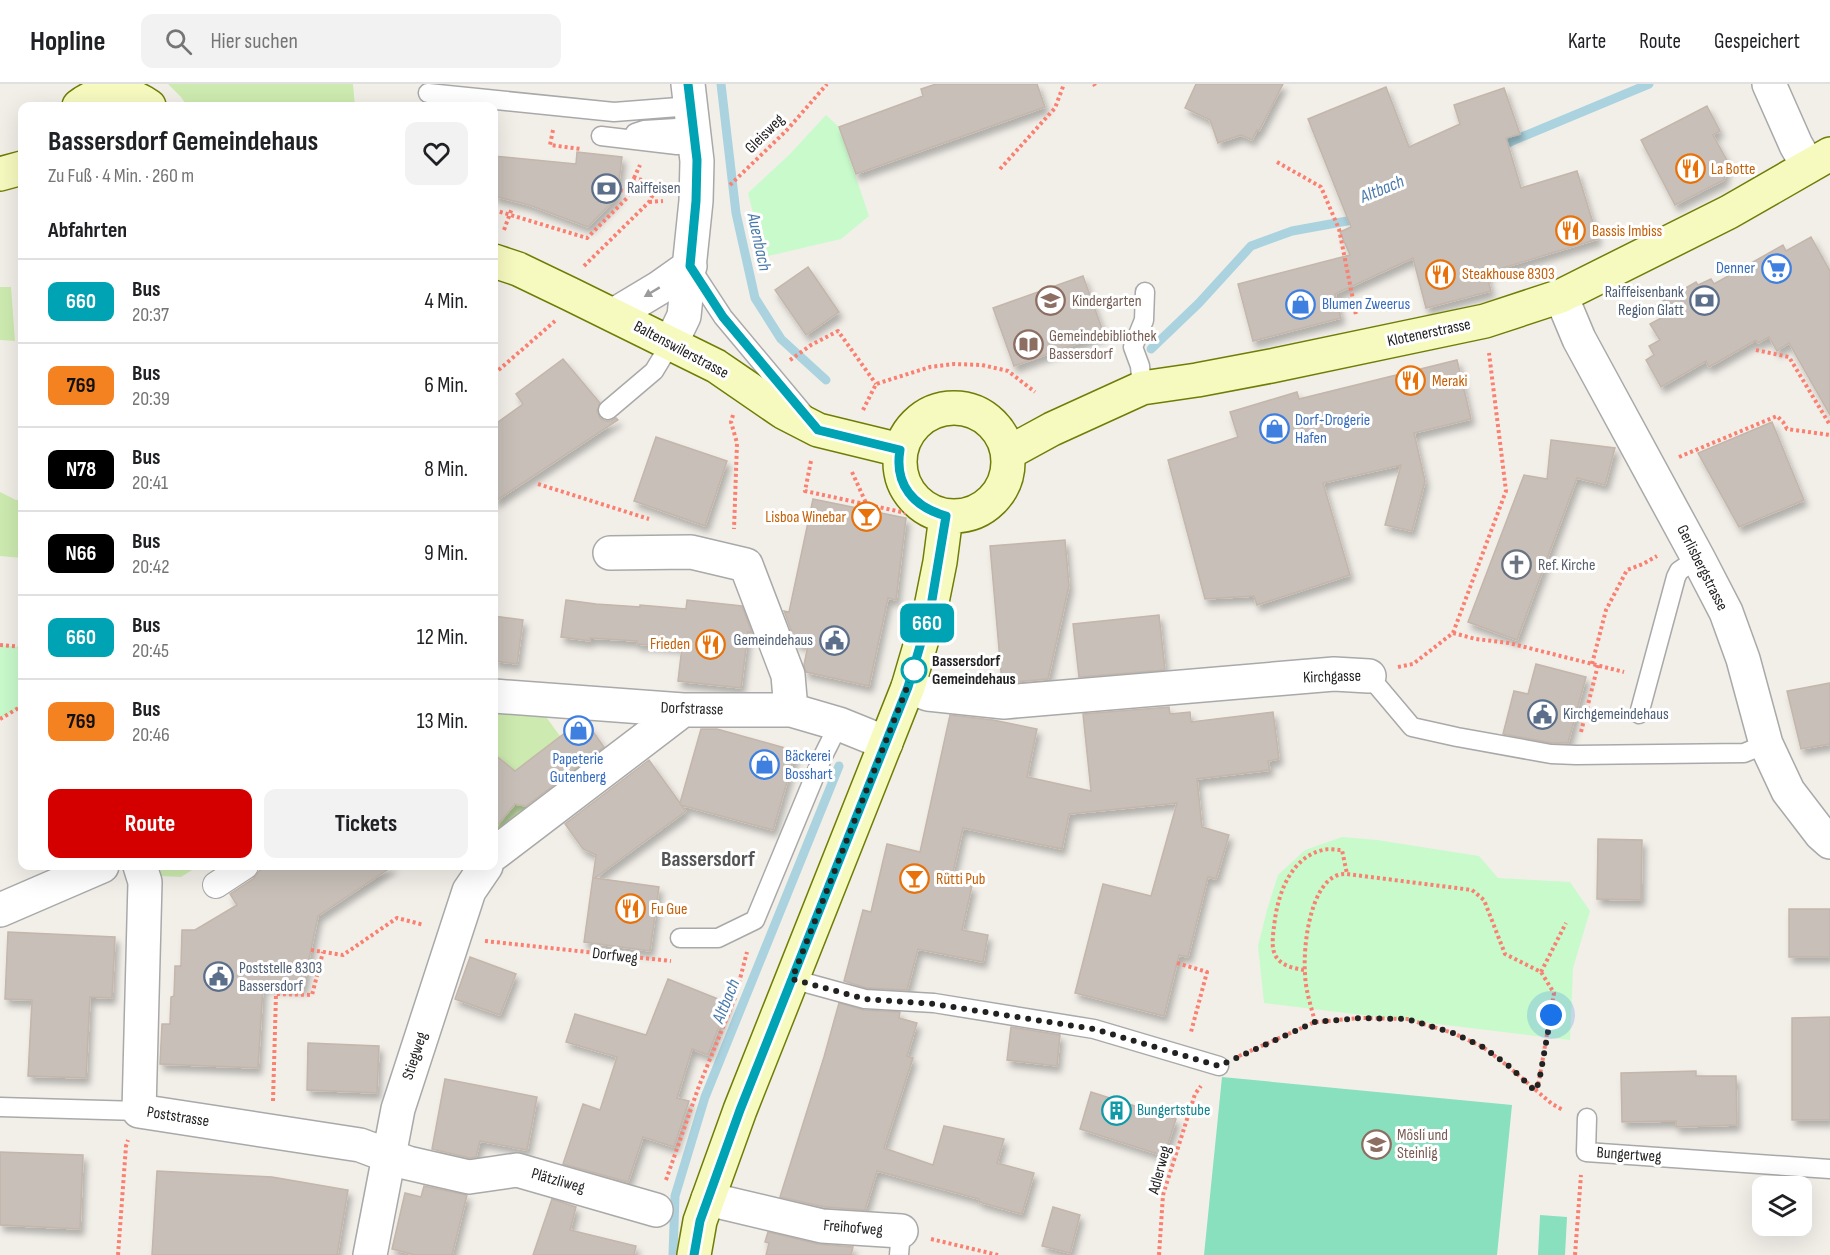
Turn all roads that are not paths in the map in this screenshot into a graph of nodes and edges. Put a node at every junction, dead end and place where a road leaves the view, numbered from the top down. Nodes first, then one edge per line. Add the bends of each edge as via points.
1 (1769, 84) edge
2 (428, 93) dead end
3 (95, 95) edge
4 (143, 102) edge
5 (692, 115) edge
6 (601, 136) dead end
7 (1819, 160) edge
8 (18, 169) edge
9 (0, 174) edge
10 (498, 249) edge
11 (690, 266) junction
12 (1145, 291) dead end
13 (1561, 296) junction
14 (614, 315) junction
15 (671, 343) junction
16 (1142, 388) junction
17 (608, 410) dead end
18 (815, 443) junction
19 (900, 450) junction
20 (1008, 453) junction
21 (946, 516) junction
22 (610, 553) dead end
23 (1698, 558) junction
24 (1369, 676) joint
25 (908, 687) junction
26 (498, 696) edge
27 (683, 710) junction
28 (790, 710) junction
29 (1639, 714) dead end
30 (839, 724) junction
31 (886, 743) junction
32 (1766, 744) junction
33 (1830, 842) edge
34 (498, 851) edge
35 (93, 870) edge
36 (141, 870) edge
37 (239, 870) edge
38 (483, 870) edge
39 (216, 885) dead end
40 (0, 910) edge
41 (680, 938) road end
42 (792, 979) junction
43 (1219, 1066) road end
44 (0, 1107) edge
45 (139, 1111) junction
46 (1587, 1118) road end
47 (388, 1155) junction
48 (1830, 1169) edge
49 (708, 1199) junction
50 (656, 1210) road end
51 (900, 1243) edge
52 (369, 1255) edge
53 (694, 1255) edge

1 - 7 street via 1796,145
2 - 5 lane via 614,112
3 - 4 main road via 120,93
5 - 6 lane via 677,145
5 - 11 street via 696,201
7 - 13 main road, Klotenerstrasse via 1729,212
8 - 9 main road
10 - 14 main road, Baltenswilerstrasse via 518,269
11 -> 14 street
11 - 15 street via 684,316
11 - 18 lane
12 - 16 lane via 1144,320 1133,347
13 - 16 main road, Klotenerstrasse via 1485,321 1272,366
13 - 23 street, Gerlisbergstrasse via 1579,339
14 - 15 main road, Baltenswilerstrasse
15 - 17 lane via 654,371
15 - 18 main road, Baltenswilerstrasse via 716,366 783,412
16 - 20 main road, Klotenerstrasse
18 - 19 main road, Baltenswilerstrasse
19 - 20 main road via 916,423 931,412 949,407 965,408 993,424
19 - 21 main road via 905,488 930,512
20 - 21 main road via 1003,486 993,500 972,513
21 - 25 main road via 930,612
22 - 28 street via 691,552 746,565 788,675
23 - 29 lane via 1676,577
23 - 32 street, Gerlisbergstrasse via 1726,612
24 - 25 street, Kirchgasse via 1334,674 1004,702 928,694
24 - 32 lane, Kirchgasse via 1412,727 1551,754 1744,753
25 - 31 main road
26 - 27 street, Dorfstrasse
27 - 28 street, Dorfstrasse
27 - 34 street
28 - 30 street, Dorfstrasse
30 - 31 street, Dorfstrasse
30 - 41 lane via 755,920 718,938
31 - 42 main road
32 - 33 street, Gerlisbergstrasse via 1788,791
35 - 40 street
36 - 45 street, Poststrasse via 145,882
37 - 39 street
38 - 47 street, Stiegweg via 469,891 398,1109
42 - 43 lane via 865,999 934,1004 1094,1029
42 - 49 main road
44 - 45 lane
45 - 47 street, Poststrasse via 360,1145
46 - 48 lane, Bungertweg via 1586,1152
47 - 50 street, Plätzliweg via 469,1177 517,1170
47 - 52 street, Stiegweg
49 - 51 street, Freihofweg
49 - 53 main road

